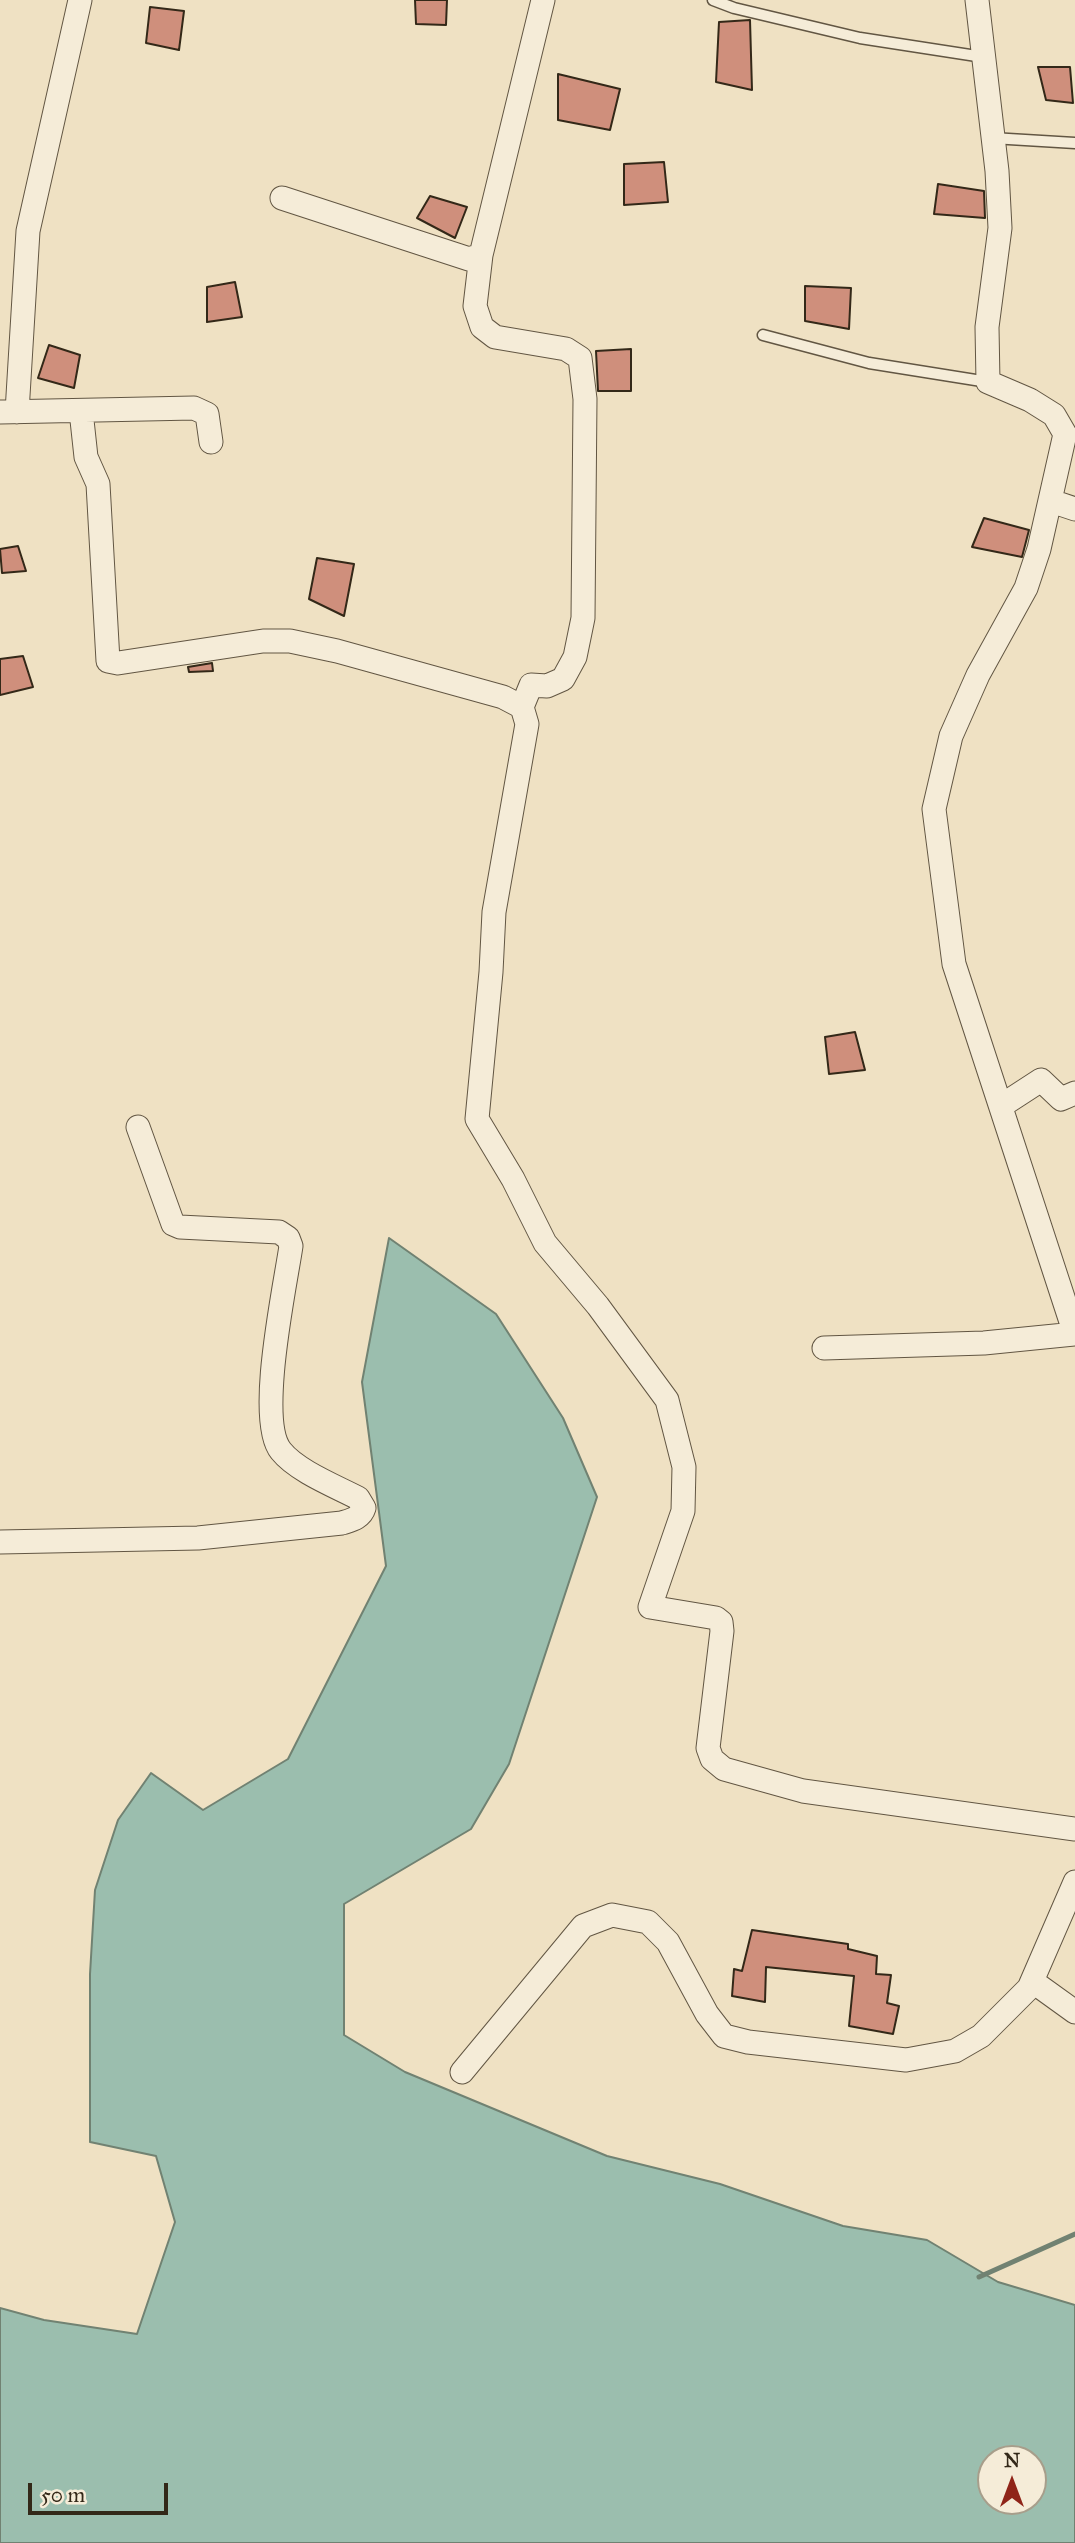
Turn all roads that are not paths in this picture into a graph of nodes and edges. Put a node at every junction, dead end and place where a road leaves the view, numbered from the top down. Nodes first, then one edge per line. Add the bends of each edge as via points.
1 (80, 0) edge
2 (543, 0) edge
3 (713, 0) edge
4 (977, 0) edge
5 (983, 57) junction
6 (992, 138) junction
7 (1075, 143) edge
8 (282, 198) dead end
9 (481, 254) junction
10 (763, 335) dead end
11 (988, 382) junction
12 (81, 411) junction
13 (8, 412) edge
14 (211, 442) dead end
15 (1051, 501) junction
16 (1075, 509) edge
17 (522, 707) junction
18 (1075, 1093) edge
19 (1001, 1106) junction
20 (138, 1127) dead end
21 (824, 1348) dead end
22 (0, 1542) edge
23 (1075, 1829) edge
24 (1075, 1882) edge
25 (1032, 1981) junction
26 (1075, 2012) edge
27 (462, 2072) dead end

1 - 13 street via 28,231
2 - 9 street
3 - 5 lane via 860,38
4 - 5 street
5 - 6 street
6 - 7 lane
6 - 11 street via 1000,228 987,327
8 - 9 street via 469,259
9 - 17 street via 475,306 482,327 495,337 566,349 580,358 585,399 583,618 575,657 563,679 547,686 531,685
10 - 11 lane via 869,363
11 - 15 street via 1054,415 1065,434
12 - 13 street
12 - 14 street via 201,410 207,414
12 - 17 street via 86,457 98,484 108,661 290,641 503,697
15 - 16 street
15 - 19 street via 1026,588 951,736 934,809 954,964
17 - 23 street via 527,724 494,912 477,1119 545,1243 667,1400 684,1467 683,1511 650,1607 721,1622 708,1748 712,1759 724,1769 803,1791
18 - 19 street via 1061,1099 1041,1080
19 - 21 street via 1075,1334 984,1343
20 - 22 street via 173,1224 279,1232 288,1238 291,1246 272,1376 272,1434 289,1461 358,1498 365,1508 342,1523 198,1538
24 - 25 street
25 - 26 street
25 - 27 street via 981,2036 955,2052 906,2060 748,2042 724,2036 667,1942 648,1922 612,1915 583,1926

